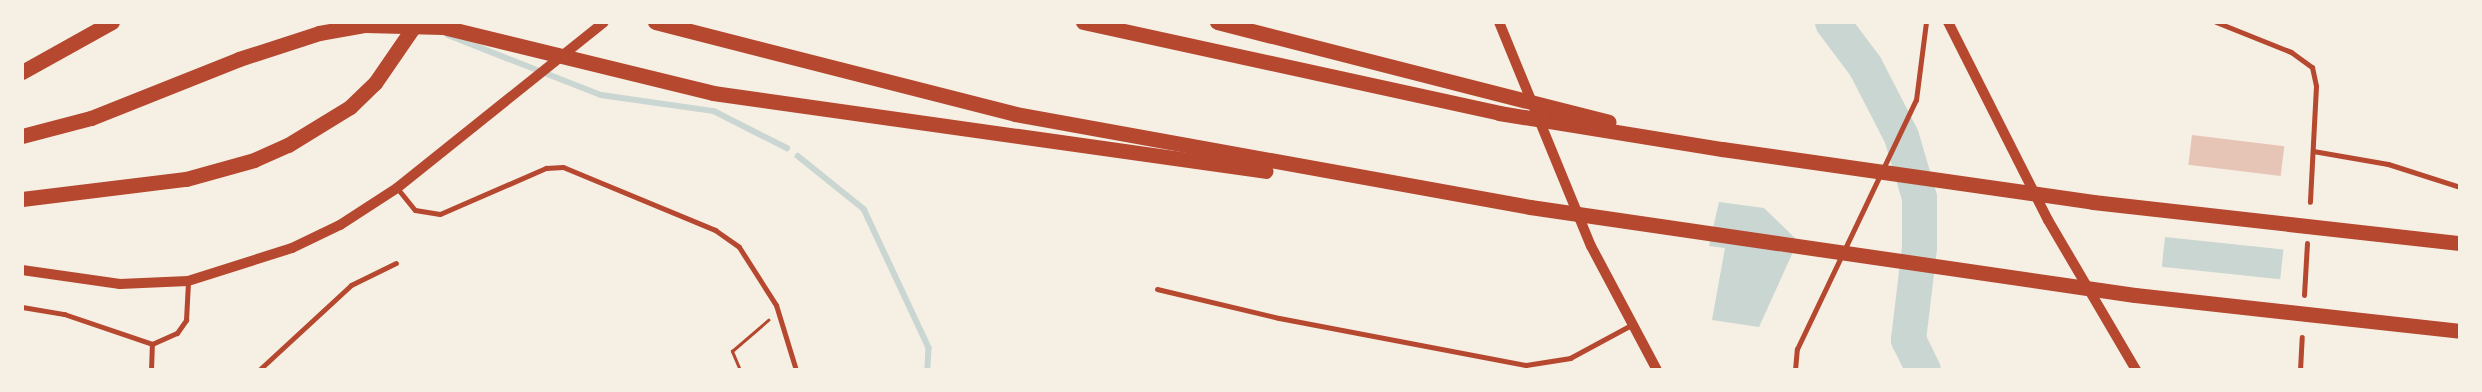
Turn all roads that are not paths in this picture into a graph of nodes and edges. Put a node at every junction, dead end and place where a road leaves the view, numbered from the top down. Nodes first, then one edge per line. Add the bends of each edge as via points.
1 (112, 22) edge
2 (418, 22) edge
3 (604, 22) edge
4 (655, 22) edge
5 (1083, 22) edge
6 (1217, 22) edge
7 (1499, 22) edge
8 (1926, 22) edge
9 (1948, 22) edge
10 (2216, 22) edge
11 (22, 72) edge
12 (22, 136) edge
13 (1722, 149) junction
14 (2312, 151) junction
15 (397, 188) junction
16 (2460, 188) edge
17 (22, 199) edge
18 (2310, 202) dead end
19 (1530, 207) junction
20 (2307, 243) dead end
21 (2460, 243) edge
22 (396, 263) dead end
23 (22, 270) edge
24 (188, 281) junction
25 (1157, 289) dead end
26 (2304, 295) dead end
27 (22, 307) edge
28 (1631, 325) junction
29 (2460, 331) edge
30 (2302, 337) dead end
31 (152, 344) junction
32 (151, 370) edge
33 (259, 370) edge
34 (796, 370) edge
35 (1657, 370) edge
36 (1705, 370) edge
37 (1746, 370) edge
38 (1794, 370) edge
39 (2136, 370) edge
40 (2300, 370) edge

1 - 11 highway
2 - 17 highway via 375,83 350,107 288,145 254,160 186,179
3 - 15 main road
4 - 19 highway via 1015,114
5 - 13 highway via 1499,113
6 - 13 highway
7 - 28 main road via 1591,246
8 - 38 street via 1920,36 1919,84 1908,116 1797,349
9 - 39 main road via 2048,220
10 - 14 street via 2291,52 2312,68 2316,86
12 - 19 highway via 91,118 319,33 364,25 443,27 713,93
13 - 21 highway via 2093,202
14 - 16 street via 2388,164
14 - 18 street
15 - 24 main road via 340,225 292,248
15 - 34 street via 415,210 440,214 546,168 579,171 727,236 739,247 778,312
19 - 29 highway via 2135,295
20 - 26 street
22 - 33 street via 351,285
23 - 24 main road via 120,284
24 - 31 street via 186,320 177,333
25 - 28 street via 1279,318 1526,364 1570,358
27 - 31 street via 64,314
28 - 35 main road
30 - 40 street
31 - 32 street
36 - 37 street

